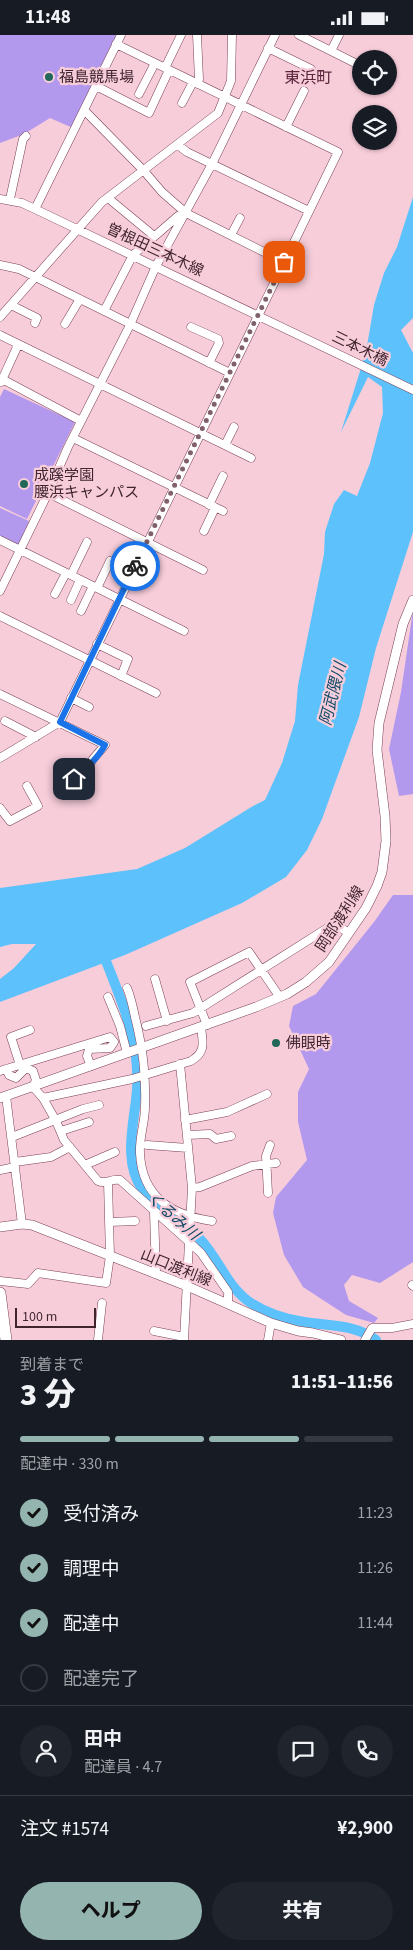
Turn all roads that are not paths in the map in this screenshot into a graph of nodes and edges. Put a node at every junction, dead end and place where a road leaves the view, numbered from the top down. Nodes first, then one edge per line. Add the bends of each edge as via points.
1 (121, 35) edge
2 (181, 35) edge
3 (197, 35) edge
4 (232, 35) edge
5 (275, 35) edge
6 (299, 35) edge
7 (339, 35) edge
8 (116, 44) junction
9 (268, 48) junction
10 (331, 51) junction
11 (352, 62) edge
12 (155, 63) junction
13 (167, 69) junction
14 (311, 69) dead end
15 (195, 83) junction
16 (96, 86) junction
17 (304, 91) dead end
18 (139, 94) dead end
19 (224, 97) junction
20 (182, 103) dead end
21 (240, 105) junction
22 (84, 110) junction
23 (286, 127) junction
24 (26, 136) dead end
25 (178, 145) junction
26 (212, 164) junction
27 (144, 171) junction
28 (108, 198) junction
29 (0, 199) edge
30 (10, 199) junction
31 (35, 209) junction
32 (309, 211) junction
33 (186, 213) junction
34 (240, 218) dead end
35 (78, 229) junction
36 (231, 235) junction
37 (154, 237) junction
38 (133, 255) junction
39 (284, 262) junction
40 (0, 265) edge
41 (156, 266) junction
42 (36, 277) junction
43 (80, 299) junction
44 (11, 305) junction
45 (104, 311) junction
46 (257, 315) junction
47 (0, 317) edge
48 (35, 323) dead end
49 (65, 323) dead end
50 (130, 325) junction
51 (191, 327) dead end
52 (296, 333) joint
53 (0, 335) edge
54 (18, 345) junction
55 (209, 363) junction
56 (230, 373) junction
57 (1, 381) edge
58 (99, 385) junction
59 (413, 390) edge
60 (81, 421) junction
61 (234, 427) dead end
62 (201, 433) junction
63 (73, 438) junction
64 (225, 445) junction
65 (251, 458) dead end
66 (223, 476) dead end
67 (175, 486) junction
68 (48, 493) junction
69 (212, 506) junction
70 (224, 511) dead end
71 (204, 531) dead end
72 (0, 540) edge
73 (87, 542) dead end
74 (147, 543) junction
75 (21, 550) junction
76 (203, 570) dead end
77 (133, 571) junction
78 (68, 574) junction
79 (80, 580) junction
80 (95, 587) junction
81 (0, 591) edge
82 (55, 594) dead end
83 (118, 599) junction
84 (71, 600) dead end
85 (413, 600) edge
86 (80, 611) dead end
87 (0, 616) edge
88 (184, 631) dead end
89 (97, 644) junction
90 (89, 661) junction
91 (121, 676) junction
92 (0, 693) edge
93 (156, 693) dead end
94 (71, 698) junction
95 (89, 707) dead end
96 (5, 721) dead end
97 (60, 722) junction
98 (36, 737) junction
99 (0, 759) edge
100 (27, 786) dead end
101 (63, 787) dead end
102 (2, 812) edge
103 (349, 933) junction
104 (262, 971) junction
105 (155, 979) dead end
106 (127, 988) dead end
107 (108, 997) dead end
108 (279, 997) junction
109 (202, 1009) junction
110 (166, 1021) junction
111 (204, 1026) junction
112 (146, 1027) dead end
113 (30, 1030) dead end
114 (142, 1049) junction
115 (128, 1053) junction
116 (180, 1064) junction
117 (20, 1065) junction
118 (90, 1066) junction
119 (3, 1070) edge
120 (145, 1075) junction
121 (33, 1087) junction
122 (267, 1094) dead end
123 (3, 1097) edge
124 (43, 1098) junction
125 (99, 1105) dead end
126 (186, 1120) junction
127 (56, 1121) junction
128 (89, 1122) dead end
129 (61, 1131) junction
130 (187, 1135) junction
131 (231, 1136) dead end
132 (12, 1137) junction
133 (147, 1145) dead end
134 (270, 1145) dead end
135 (70, 1147) junction
136 (188, 1148) junction
137 (115, 1152) dead end
138 (266, 1163) junction
139 (276, 1163) dead end
140 (15, 1165) junction
141 (85, 1165) junction
142 (0, 1170) edge
143 (108, 1182) junction
144 (192, 1188) junction
145 (268, 1193) dead end
146 (154, 1212) junction
147 (191, 1218) junction
148 (135, 1221) dead end
149 (212, 1221) dead end
150 (110, 1222) junction
151 (22, 1224) junction
152 (0, 1227) edge
153 (189, 1242) junction
154 (110, 1256) junction
155 (156, 1275) junction
156 (0, 1281) edge
157 (187, 1286) junction
158 (0, 1293) edge
159 (102, 1303) dead end
160 (228, 1305) junction
161 (271, 1323) junction
162 (413, 1324) edge
163 (154, 1331) dead end
164 (184, 1338) edge
165 (365, 1339) edge
166 (6, 1340) edge
167 (98, 1340) edge
168 (268, 1340) edge
169 (342, 1340) edge

1 - 8 street
2 - 13 street
3 - 15 street via 199,79
4 - 19 street via 232,75
5 - 9 street
6 - 10 street
7 - 10 street
8 - 12 street
8 - 16 street
9 - 14 street
9 - 21 street
10 - 11 street
12 - 13 street
12 - 18 street
13 - 15 street
13 - 16 street via 149,113
15 - 19 street
15 - 20 street
16 - 22 street
17 - 23 street
19 - 21 street
19 - 25 street via 218,113
21 - 23 street
21 - 26 street
22 - 27 street
22 - 31 street
23 - 32 street via 338,152
24 - 30 street via 22,139
25 - 26 street
25 - 27 street
26 - 32 street
26 - 33 street
27 - 28 street
27 - 33 street
28 - 35 street
28 - 37 street
29 - 30 street, 曽根田三本木線
30 - 31 street, 曽根田三本木線
31 - 35 street, 曽根田三本木線
32 - 39 street
33 - 36 street
33 - 37 street
33 - 41 street
34 - 36 street
35 - 38 street, 曽根田三本木線
35 - 42 street
36 - 39 street
37 - 38 street
38 - 41 street, 曽根田三本木線
38 - 45 street
39 - 46 street
40 - 42 street
41 - 46 street, 曽根田三本木線
41 - 50 street
42 - 43 street
42 - 44 street
43 - 45 street
43 - 49 street
44 - 47 street
44 - 48 street via 37,318
45 - 50 street
46 - 52 street, 曽根田三本木線
46 - 56 street
50 - 55 street
50 - 58 street
51 - 55 street via 218,339
52 - 59 street, 三本木橋
53 - 54 street
54 - 57 street
54 - 58 street
55 - 56 street
56 - 62 street
57 - 60 street
58 - 60 street
58 - 62 street
60 - 63 street
61 - 64 street
62 - 64 street
62 - 67 street
63 - 67 street
63 - 68 street
64 - 65 street
66 - 69 street
67 - 69 street
67 - 74 street
68 - 74 street
68 - 75 street
69 - 70 street
69 - 71 street
72 - 75 street
73 - 78 street
74 - 76 street
74 - 77 street
75 - 78 street
75 - 81 street
77 - 80 street via 110,561
77 - 83 street
78 - 79 street
78 - 82 street
79 - 80 street
79 - 84 street
80 - 83 street
80 - 86 street
83 - 88 street
83 - 89 street
85 - 103 main road, 岡部渡利線 via 403,624 380,723 377,750 386,841 382,872 366,908
87 - 90 street
89 - 90 street
89 - 91 street via 128,659
90 - 91 street
90 - 94 street
91 - 93 street
92 - 97 street
94 - 95 street
94 - 97 street
96 - 98 street
97 - 98 street
97 - 101 street via 105,745 86,771
98 - 99 street
100 - 102 street via 38,806 10,821
103 - 104 street via 336,925 330,927
103 - 108 main road, 岡部渡利線 via 329,962 306,982
104 - 108 street
104 - 109 street
104 - 109 street via 249,952 190,982
105 - 110 street
106 - 114 street
107 - 115 street
108 - 111 main road, 岡部渡利線
109 - 110 street
109 - 111 street
110 - 112 street
111 - 114 main road, 岡部渡利線
111 - 116 street via 199,1056
113 - 117 street via 11,1037
114 - 115 main road, 岡部渡利線
114 - 120 street
115 - 118 main road, 岡部渡利線
116 - 120 street
116 - 126 street
117 - 118 street via 110,1037 114,1042 110,1048 88,1049
117 - 119 street
118 - 121 main road, 岡部渡利線
119 - 121 street via 16,1078 26,1069 33,1071 36,1080
120 - 124 street
120 - 147 street via 140,1152 146,1180 164,1205
121 - 123 main road, 岡部渡利線
121 - 124 street
122 - 126 street via 226,1112
123 - 132 street
124 - 127 street
125 - 127 street
126 - 130 street
127 - 129 street
127 - 132 street
128 - 129 street
129 - 135 street
130 - 131 street via 210,1134 216,1139
130 - 136 street
132 - 140 street
133 - 136 street
134 - 138 street
135 - 140 street via 51,1157
135 - 141 street
136 - 144 street
137 - 141 street
138 - 139 street
138 - 144 street
138 - 145 street
140 - 142 street
140 - 151 street
141 - 143 street via 98,1181
143 - 146 street via 120,1179
143 - 150 street
144 - 147 street
146 - 153 street
146 - 155 street
147 - 149 street
147 - 153 street
148 - 150 street
150 - 154 street
151 - 152 main road, 山口渡利線
151 - 154 main road, 山口渡利線 via 50,1231
153 - 157 street
153 - 160 street via 206,1259 228,1292
154 - 155 main road, 山口渡利線
154 - 156 street via 106,1283 38,1273 28,1284
155 - 157 main road, 山口渡利線
157 - 160 main road, 山口渡利線
157 - 164 street
158 - 166 highway
159 - 167 street
160 - 161 main road, 山口渡利線
161 - 168 street
161 - 169 main road, 山口渡利線
162 - 165 street via 372,1328
163 - 164 street

